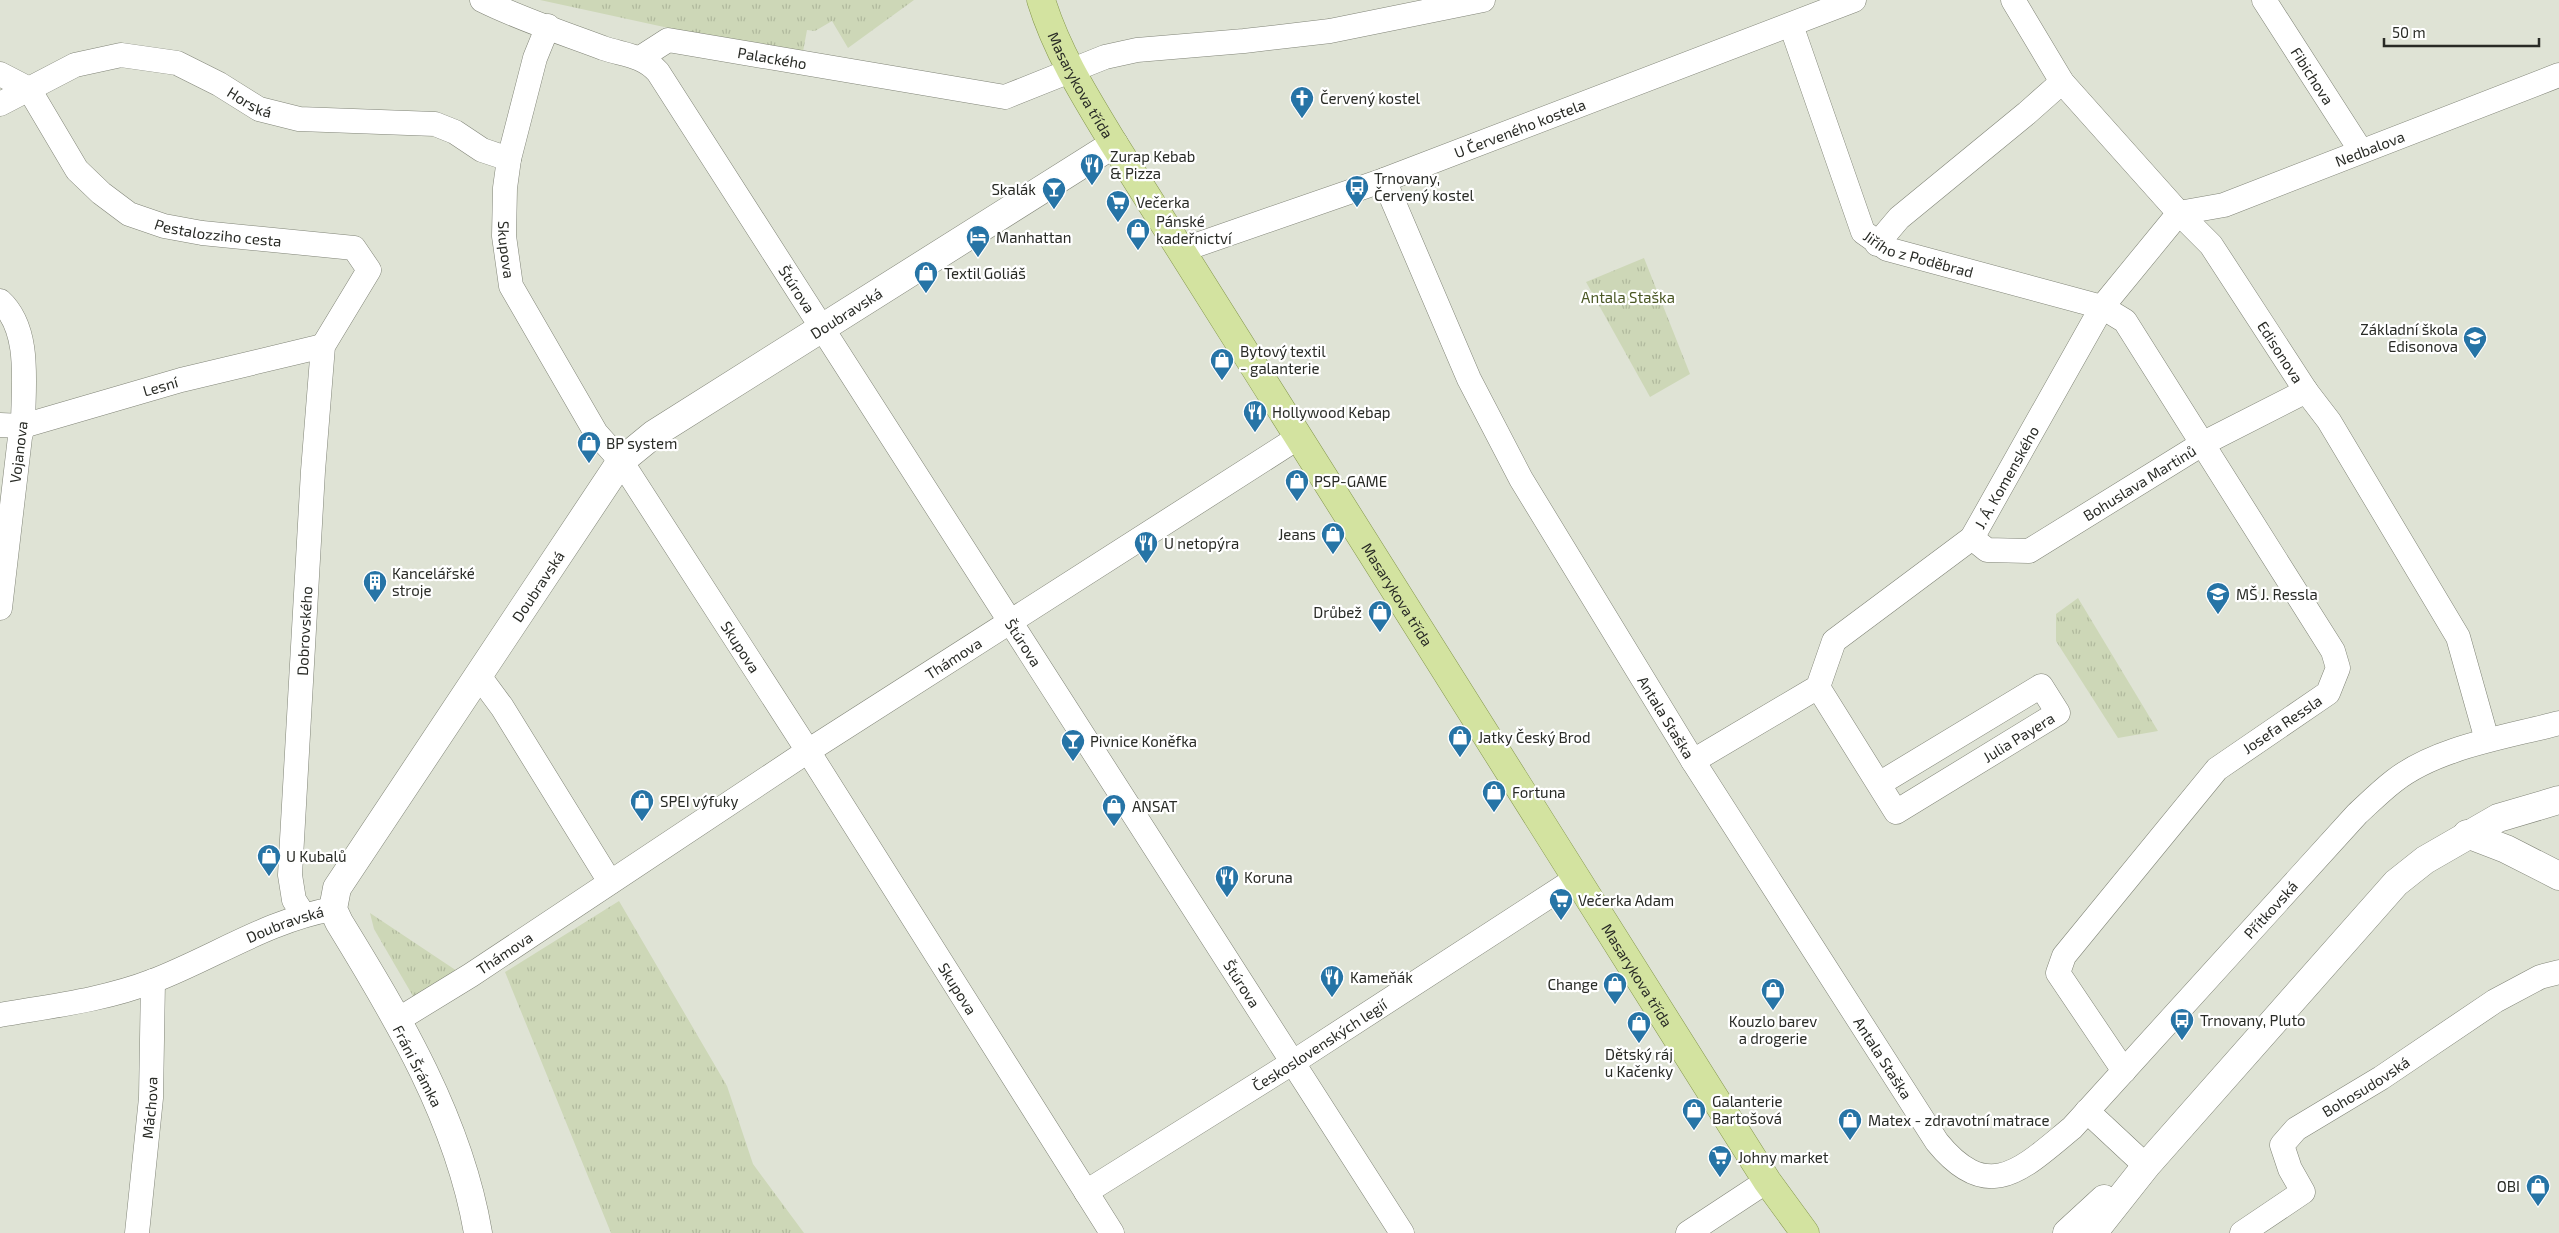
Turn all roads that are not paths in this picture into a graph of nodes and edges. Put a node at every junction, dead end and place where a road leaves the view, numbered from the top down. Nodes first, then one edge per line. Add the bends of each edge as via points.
1 (482, 0) edge
2 (1041, 0) edge
3 (1484, 0) edge
4 (1854, 0) edge
5 (2013, 0) edge
6 (2264, 0) edge
7 (1824, 6) edge
8 (1791, 25) junction
9 (548, 26) junction
10 (640, 58) junction
11 (1070, 71) junction
12 (0, 74) edge
13 (2559, 75) edge
14 (2062, 82) junction
15 (29, 89) junction
16 (0, 104) edge
17 (1114, 144) junction
18 (2361, 151) junction
19 (509, 159) junction
20 (1384, 180) junction
21 (2179, 213) junction
22 (1877, 244) junction
23 (1182, 250) junction
24 (0, 301) edge
25 (2102, 307) junction
26 (822, 326) junction
27 (323, 346) junction
28 (2306, 391) junction
29 (11, 426) edge
30 (1299, 437) junction
31 (2202, 444) junction
32 (621, 461) junction
33 (1972, 538) junction
34 (0, 608) edge
35 (1010, 620) junction
36 (479, 676) junction
37 (1818, 687) junction
38 (2559, 723) edge
39 (2488, 740) junction
40 (808, 751) junction
41 (1693, 761) junction
42 (1879, 784) junction
43 (2559, 800) edge
44 (2467, 834) junction
45 (2559, 876) edge
46 (1576, 878) junction
47 (610, 882) junction
48 (334, 909) junction
49 (303, 914) junction
50 (2559, 972) edge
51 (153, 981) junction
52 (0, 1014) edge
53 (396, 1021) junction
54 (1292, 1063) junction
55 (2124, 1071) junction
56 (2087, 1111) junction
57 (2026, 1165) joint
58 (2140, 1173) junction
59 (1767, 1181) junction
60 (1086, 1192) junction
61 (137, 1233) edge
62 (478, 1233) edge
63 (1112, 1233) edge
64 (1402, 1233) edge
65 (1688, 1233) edge
66 (1791, 1233) edge
67 (1805, 1233) edge
68 (1819, 1233) edge
69 (2067, 1233) edge
70 (2081, 1233) edge
71 (2093, 1233) edge
72 (2106, 1233) edge
73 (2242, 1233) edge

1 - 9 street
2 - 11 main road, Masarykova třída
3 - 11 street via 1330,31 1244,42 1137,50 1105,57
4 - 7 street, U Červeného kostela
5 - 14 street, Edisonova
6 - 18 street, Fibichova
7 - 8 street, U Červeného kostela
8 - 20 street, U Červeného kostela
8 - 22 street, Jiřího z Poděbrad via 1860,227
9 - 10 street
9 - 19 street, Skupova via 535,58
10 - 11 street, Palackého via 668,40 1005,96
10 - 26 street, Štúrova via 658,72
11 - 17 main road, Masarykova třída
12 - 15 street
13 - 18 street, Nedbalova
14 - 21 street, Edisonova
14 - 22 street via 1900,218
15 - 16 street, Horská
15 - 19 street, Horská via 75,65 121,55 177,63 258,109 299,119 435,124 482,150
15 - 27 street, Pestalozziho cesta via 77,170 129,214 164,226 202,233 354,248 369,270
17 - 23 main road, Masarykova třída
17 - 26 street, Doubravská
18 - 21 street, Nedbalova via 2224,205
19 - 32 street, Skupova via 504,236 511,286 596,433
20 - 23 street, U Červeného kostela
20 - 41 street, Antala Staška via 1469,379 1510,460
21 - 25 street, J. Á. Komenského
21 - 28 street, Edisonova via 2211,245
22 - 25 street, Jiřího z Poděbrad via 1909,256
23 - 30 main road, Masarykova třída
24 - 29 street, Vojanova via 8,308 24,348
25 - 31 street, Josefa Ressla via 2125,321
25 - 33 street, J. Á. Komenského
26 - 32 street, Doubravská via 654,434
26 - 35 street, Štúrova
27 - 29 street, Lesní
27 - 49 street, Dobrovského via 290,876 294,900
28 - 31 street, Bohuslava Martinů
28 - 39 street, Edisonova via 2329,421 2458,637
29 - 34 street, Vojanova
30 - 35 street, Thámova
30 - 46 main road, Masarykova třída
31 - 33 street, Bohuslava Martinů via 2029,551 1987,550
31 - 55 street, Josefa Ressla via 2332,651 2338,668 2328,693 2217,769 2062,960 2058,973
32 - 36 street, Doubravská
32 - 40 street, Skupova
33 - 37 street, J. Á. Komenského via 1834,641
35 - 40 street, Thámova
35 - 54 street, Štúrova
36 - 47 street via 502,707
36 - 48 street, Doubravská via 337,888
37 - 41 street
37 - 42 street, Julia Payera
38 - 39 street, Přítkovská
39 - 55 street, Přítkovská via 2440,755 2395,780 2357,814
40 - 47 street, Thámova
40 - 60 street, Skupova
41 - 57 street, Antala Staška via 1946,1152 1966,1168 1985,1176 2004,1175
42 - 42 street, Julia Payera via 1896,812 2058,712 2041,686
43 - 44 street via 2498,818
44 - 45 street via 2506,849
44 - 58 street via 2396,883
46 - 54 street, Československých legií
46 - 59 main road, Masarykova třída
47 - 53 street, Thámova
48 - 49 street, Doubravská
48 - 53 street, Fráni Šrámka
49 - 51 street, Doubravská
50 - 73 street, Bohosudovská via 2508,992 2381,1078 2296,1129 2282,1146 2303,1192
51 - 52 street, Doubravská via 118,992
51 - 61 street, Máchova via 151,1098
53 - 62 street, Fráni Šrámka via 445,1121 474,1208
54 - 60 street, Československých legií
54 - 64 street, Štúrova
55 - 56 street, Přítkovská
56 - 57 street, Přítkovská via 2072,1128
56 - 58 street
58 - 69 street via 2096,1205
58 - 70 street
58 - 71 street
58 - 72 street
59 - 65 street
59 - 66 main road, Masarykova třída
59 - 67 main road, Masarykova třída
59 - 68 street
60 - 63 street, Skupova

